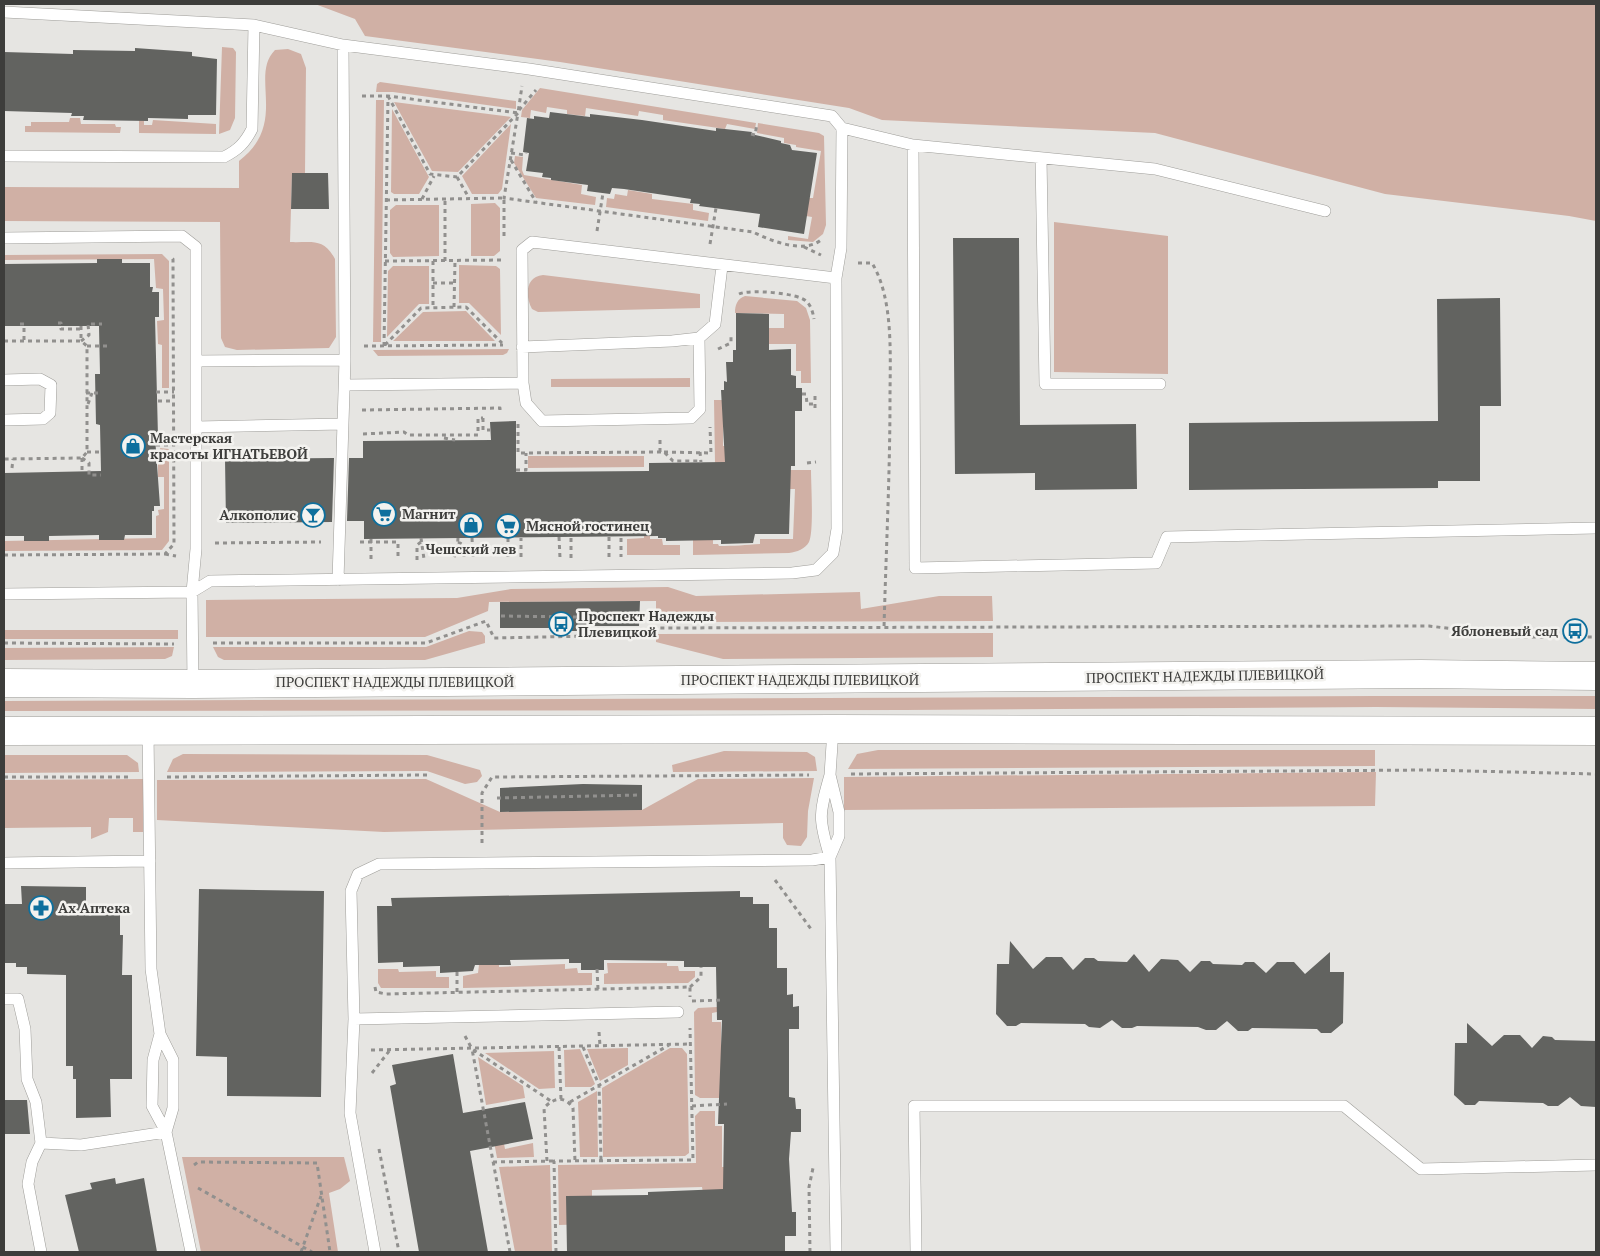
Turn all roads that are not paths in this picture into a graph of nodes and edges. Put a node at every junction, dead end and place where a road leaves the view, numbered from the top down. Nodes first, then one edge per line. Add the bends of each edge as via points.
1 (4, 12) edge
2 (254, 25) junction
3 (343, 45) junction
4 (842, 128) junction
5 (913, 145) junction
6 (4, 156) edge
7 (1041, 158) junction
8 (1325, 211) dead end
9 (4, 238) edge
10 (722, 266) junction
11 (836, 278) junction
12 (699, 338) junction
13 (522, 347) junction
14 (345, 360) junction
15 (196, 361) junction
16 (4, 380) edge
17 (523, 383) junction
18 (1160, 384) dead end
19 (345, 385) junction
20 (4, 420) edge
21 (344, 424) junction
22 (196, 427) junction
23 (1596, 528) edge
24 (338, 580) junction
25 (192, 592) junction
26 (4, 594) edge
27 (1596, 676) edge
28 (4, 683) edge
29 (193, 684) junction
30 (833, 728) junction
31 (4, 731) edge
32 (148, 731) junction
33 (1596, 731) edge
34 (830, 775) junction
35 (830, 858) junction
36 (150, 862) junction
37 (4, 863) edge
38 (4, 999) edge
39 (684, 1011) road end
40 (354, 1019) junction
41 (160, 1034) junction
42 (166, 1132) junction
43 (40, 1143) junction
44 (1596, 1165) edge
45 (41, 1252) edge
46 (191, 1252) edge
47 (375, 1252) edge
48 (836, 1252) edge
49 (916, 1252) edge

1 - 2 lane
2 - 3 lane
2 - 6 lane via 252,129 237,150 224,157
3 - 4 lane via 529,69 832,116
3 - 14 lane
4 - 5 lane
4 - 11 lane via 841,248
5 - 7 lane
5 - 23 lane via 915,568 1156,563 1167,537
7 - 8 lane via 1155,169
7 - 18 lane via 1045,384
9 - 15 lane via 182,236 196,247
10 - 11 lane
10 - 12 lane via 715,324
10 - 13 lane via 532,242 522,250
11 - 24 lane via 837,529 833,553 816,570
12 - 13 lane
12 - 17 lane via 700,409 691,418 542,421 526,403
13 - 17 lane
14 - 15 lane
14 - 19 lane
15 - 22 lane
16 - 20 lane via 40,379 50,385 50,413 43,419
17 - 19 lane
19 - 21 lane
21 - 22 lane
21 - 24 lane
22 - 25 lane via 196,549
24 - 25 lane via 210,581
25 - 26 lane
25 - 29 lane
27 - 29 main road, ПРОСПЕКТ НАДЕЖДЫ ПЛЕВИЦКОЙ via 1421,674
28 - 29 main road, ПРОСПЕКТ НАДЕЖДЫ ПЛЕВИЦКОЙ
30 - 32 main road
30 - 33 main road
30 - 34 lane
31 - 32 main road
32 - 36 lane
34 - 35 lane via 820,808 820,825
34 - 35 lane via 840,812 840,836
35 - 40 lane via 380,864 358,874 351,891
35 - 48 lane
36 - 37 lane
36 - 41 lane via 151,969
38 - 43 lane via 18,998 25,1029 27,1079 36,1102
39 - 40 lane
40 - 47 lane via 350,1113
41 - 42 lane via 174,1060 173,1108
41 - 42 lane via 152,1060 152,1106
42 - 43 lane via 81,1145
42 - 46 lane
43 - 45 lane via 28,1184
44 - 49 lane via 1422,1169 1344,1106 914,1106

